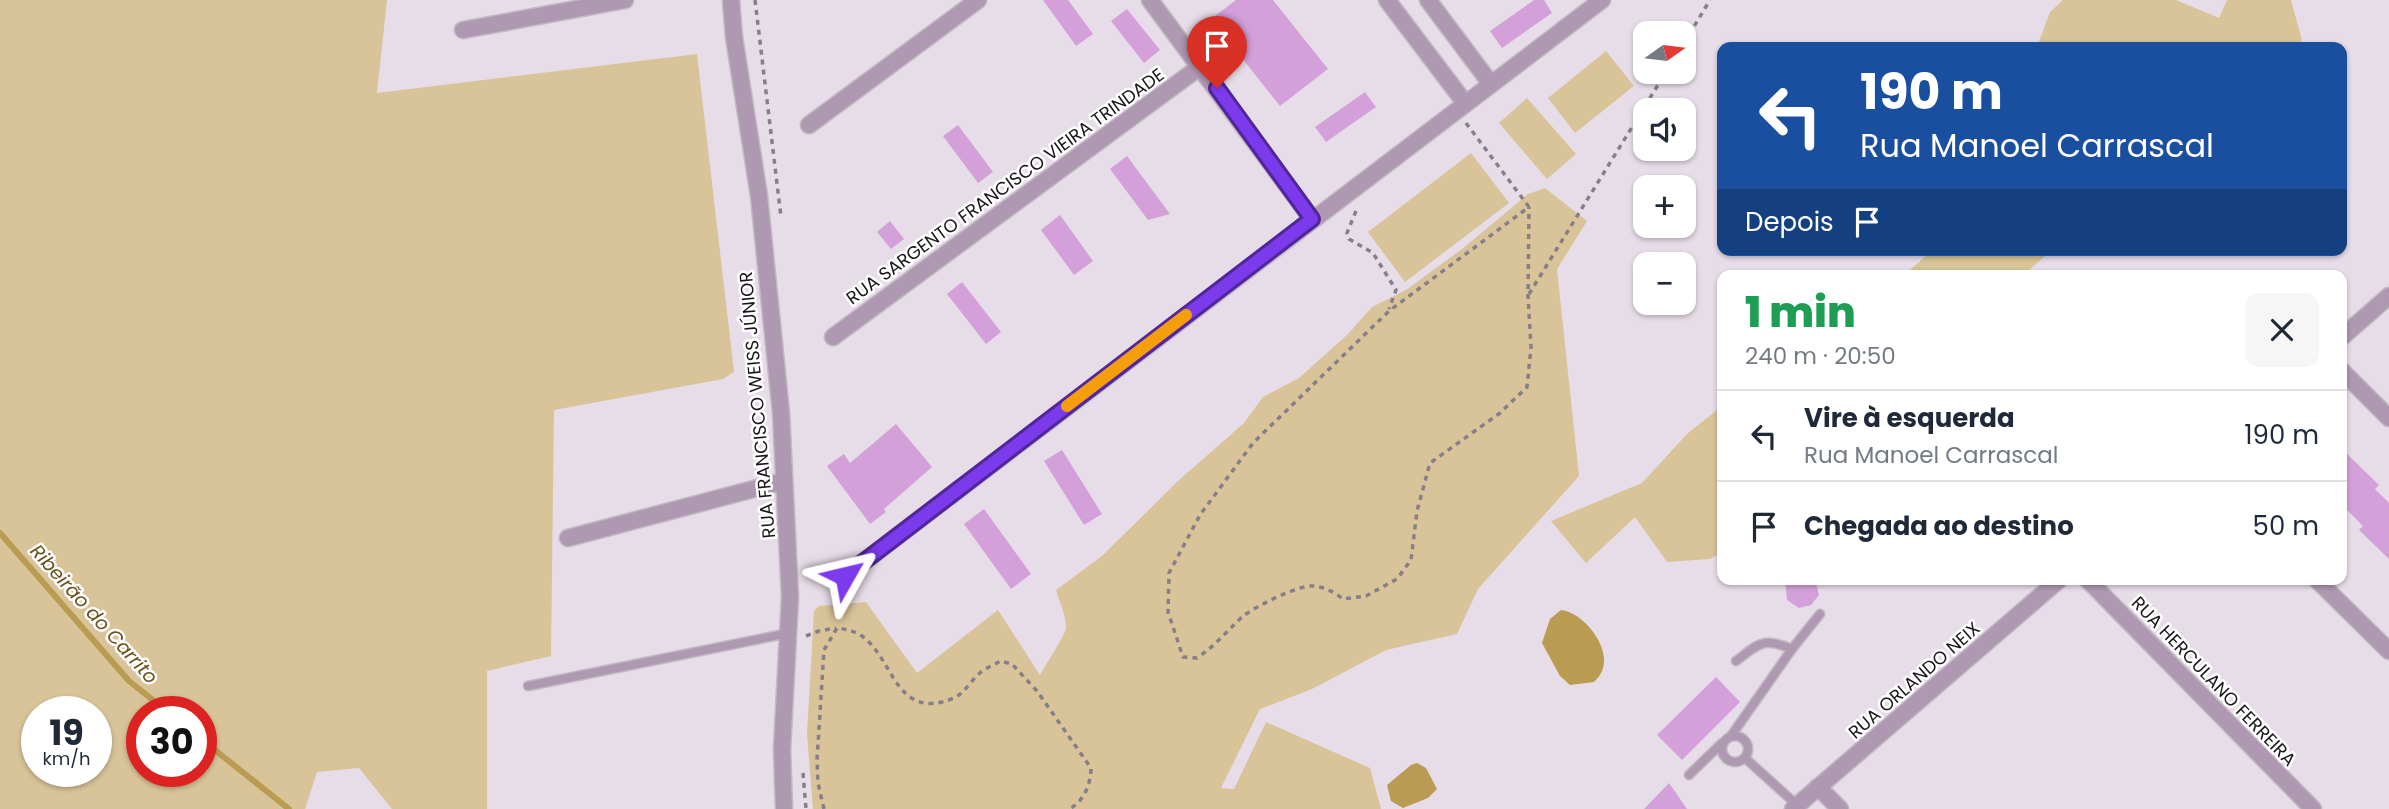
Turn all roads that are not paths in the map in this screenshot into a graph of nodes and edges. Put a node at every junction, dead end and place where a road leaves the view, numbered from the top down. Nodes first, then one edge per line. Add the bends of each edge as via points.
1 (625, 0) edge
2 (731, 0) edge
3 (978, 0) edge
4 (1150, 0) edge
5 (1387, 0) edge
6 (1429, 0) edge
7 (1602, 0) edge
8 (463, 30) dead end
9 (1201, 66) junction
10 (1491, 84) junction
11 (1460, 106) junction
12 (809, 125) dead end
13 (1312, 219) junction
14 (2389, 296) edge
15 (2347, 333) edge
16 (833, 337) dead end
17 (2347, 376) edge
18 (2389, 418) edge
19 (784, 481) junction
20 (568, 538) dead end
21 (845, 576) dead end
22 (2053, 585) edge
23 (2093, 585) edge
24 (2322, 585) edge
25 (1820, 614) dead end
26 (788, 638) junction
27 (1792, 649) junction
28 (2389, 651) edge
29 (1736, 661) dead end
30 (528, 686) dead end
31 (1731, 736) junction
32 (1723, 743) junction
33 (1745, 758) junction
34 (1689, 775) dead end
35 (1818, 787) junction
36 (1795, 807) edge
37 (784, 809) edge
38 (1840, 809) edge
39 (2313, 809) edge

1 - 8 street
2 - 19 street, RUA FRANCISCO WEISS JÚNIOR via 759,196
3 - 12 street
4 - 9 street
5 - 11 street
6 - 10 street
7 - 10 street
9 - 13 street
9 - 16 street, RUA SARGENTO FRANCISCO VIEIRA TRINDADE
10 - 11 street
11 - 13 street
13 - 21 street
14 - 15 street
17 - 18 street
19 - 20 street
19 - 26 street, RUA FRANCISCO WEISS JÚNIOR
22 - 35 street, RUA ORLANDO NEIX
23 - 39 street, RUA HERCULANO FERREIRA
24 - 28 street
25 - 27 lane
26 - 30 lane
26 - 37 street, RUA FRANCISCO WEISS JÚNIOR
27 - 29 lane via 1775,642 1760,643
27 - 31 lane
31 - 32 lane
31 - 33 lane via 1746,741
32 - 33 lane via 1725,759
32 - 34 lane
33 - 36 lane
35 - 36 street, RUA ORLANDO NEIX
35 - 38 street

